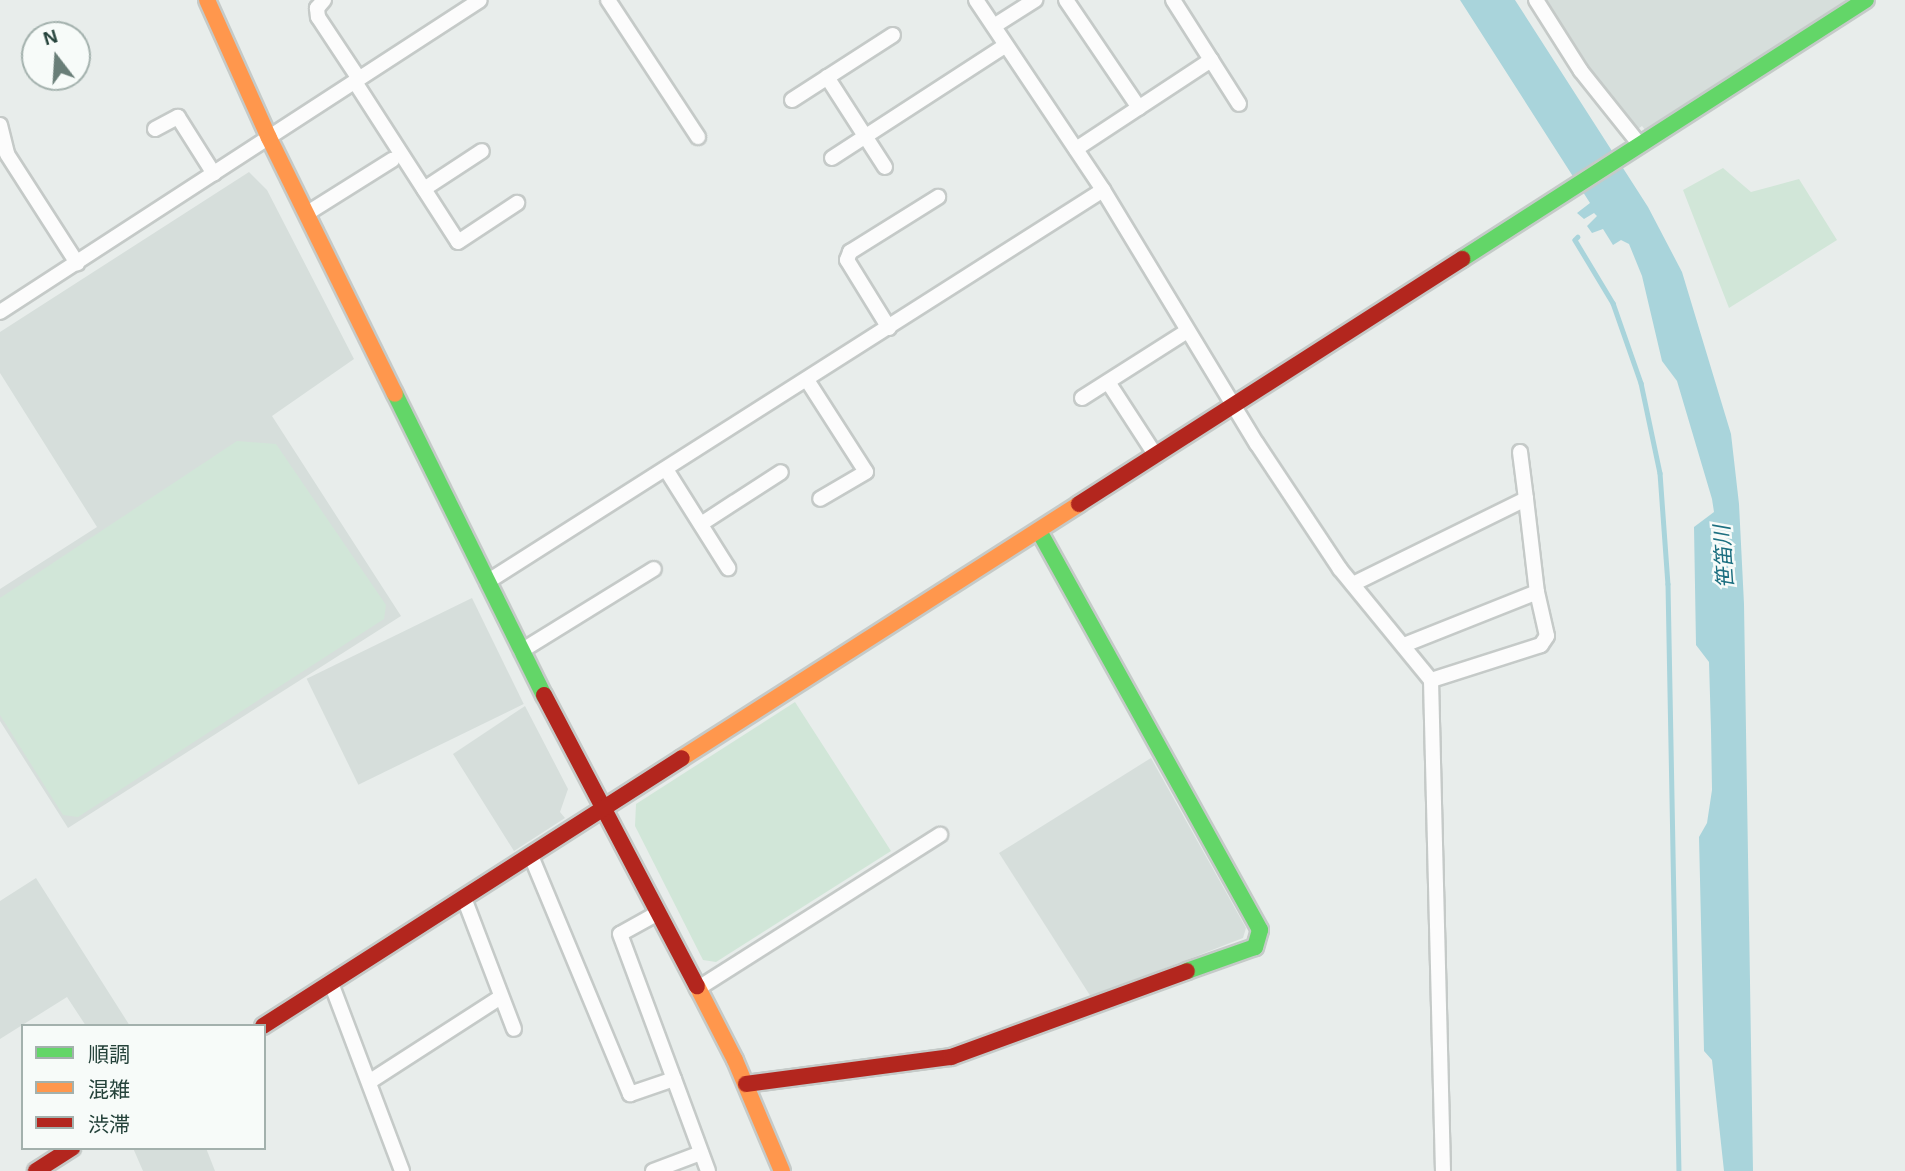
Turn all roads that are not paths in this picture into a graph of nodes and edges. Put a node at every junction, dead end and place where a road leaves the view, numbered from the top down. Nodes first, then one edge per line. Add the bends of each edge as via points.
1 (207, 0) edge
2 (324, 0) edge
3 (480, 0) edge
4 (976, 0) edge
5 (1035, 0) edge
6 (1066, 0) edge
7 (1173, 0) edge
8 (1536, 0) edge
9 (1866, 0) edge
10 (612, 1) edge
11 (993, 26) junction
12 (893, 35) dead end
13 (1006, 45) junction
14 (1211, 60) junction
15 (827, 77) junction
16 (357, 80) junction
17 (792, 100) dead end
18 (1239, 104) dead end
19 (1139, 108) junction
20 (0, 125) edge
21 (155, 129) dead end
22 (866, 136) junction
23 (698, 137) dead end
24 (269, 138) junction
25 (1640, 145) junction
26 (1076, 149) junction
27 (482, 150) dead end
28 (832, 158) dead end
29 (392, 160) dead end
30 (885, 167) dead end
31 (214, 174) junction
32 (424, 189) junction
33 (1103, 190) junction
34 (938, 197) dead end
35 (517, 203) dead end
36 (306, 214) junction
37 (77, 262) junction
38 (0, 312) edge
39 (889, 328) junction
40 (1187, 331) junction
41 (807, 380) junction
42 (1108, 382) junction
43 (1082, 398) dead end
44 (1235, 406) junction
45 (1520, 452) dead end
46 (1156, 456) junction
47 (667, 471) junction
48 (781, 472) dead end
49 (820, 499) dead end
50 (1527, 499) junction
51 (701, 524) junction
52 (1039, 531) junction
53 (728, 568) dead end
54 (654, 569) dead end
55 (487, 582) junction
56 (1353, 584) junction
57 (1537, 592) junction
58 (1404, 645) junction
59 (521, 651) junction
60 (1430, 680) junction
61 (604, 809) junction
62 (940, 835) dead end
63 (531, 856) junction
64 (464, 898) junction
65 (657, 913) junction
66 (331, 983) junction
67 (697, 989) junction
68 (501, 997) junction
69 (266, 1025) edge
70 (514, 1029) dead end
71 (674, 1079) junction
72 (369, 1082) junction
73 (746, 1084) junction
74 (69, 1150) edge
75 (701, 1153) junction
76 (36, 1171) edge
77 (402, 1171) edge
78 (653, 1171) edge
79 (708, 1171) edge
80 (782, 1171) edge
81 (1443, 1171) edge

1 - 24 street
2 - 16 street via 317,8 318,16
3 - 16 street
4 - 11 street
5 - 11 street
6 - 19 street
7 - 14 street
8 - 25 street via 1581,71
9 - 25 street
10 - 23 street
11 - 13 street
12 - 15 street
13 - 22 street
13 - 26 street
14 - 18 street
14 - 19 street
15 - 17 street
15 - 22 street
16 - 24 street
16 - 32 street
19 - 26 street
20 - 37 street via 7,154
21 - 31 street via 178,117
22 - 28 street
22 - 30 street
24 - 31 street
24 - 36 street
25 - 44 street
26 - 33 street
27 - 32 street
29 - 36 street
31 - 37 street
32 - 35 street via 458,242
33 - 39 street
33 - 40 street
34 - 39 street via 850,252 847,260
36 - 55 street
37 - 38 street
39 - 41 street
40 - 42 street
40 - 44 street
41 - 47 street
41 - 49 street via 866,472
42 - 43 street
42 - 46 street
44 - 46 street
44 - 56 street
45 - 50 street
46 - 52 street
47 - 51 street
47 - 55 street
48 - 51 street
50 - 56 street
50 - 57 street
51 - 53 street
52 - 61 street
52 - 73 street via 1260,930 1255,947 951,1057
54 - 59 street
55 - 59 street
56 - 58 street
57 - 58 street
57 - 60 street via 1547,636 1541,645
58 - 60 street
59 - 61 street
60 - 81 street
61 - 63 street
61 - 65 street
62 - 67 street
63 - 64 street
63 - 71 street via 629,1094
64 - 66 street
64 - 68 street
65 - 67 street
65 - 71 street via 620,934
66 - 69 street
66 - 72 street
67 - 73 street
68 - 70 street
68 - 72 street
71 - 75 street
72 - 77 street
73 - 80 street
74 - 76 street
75 - 78 street
75 - 79 street

